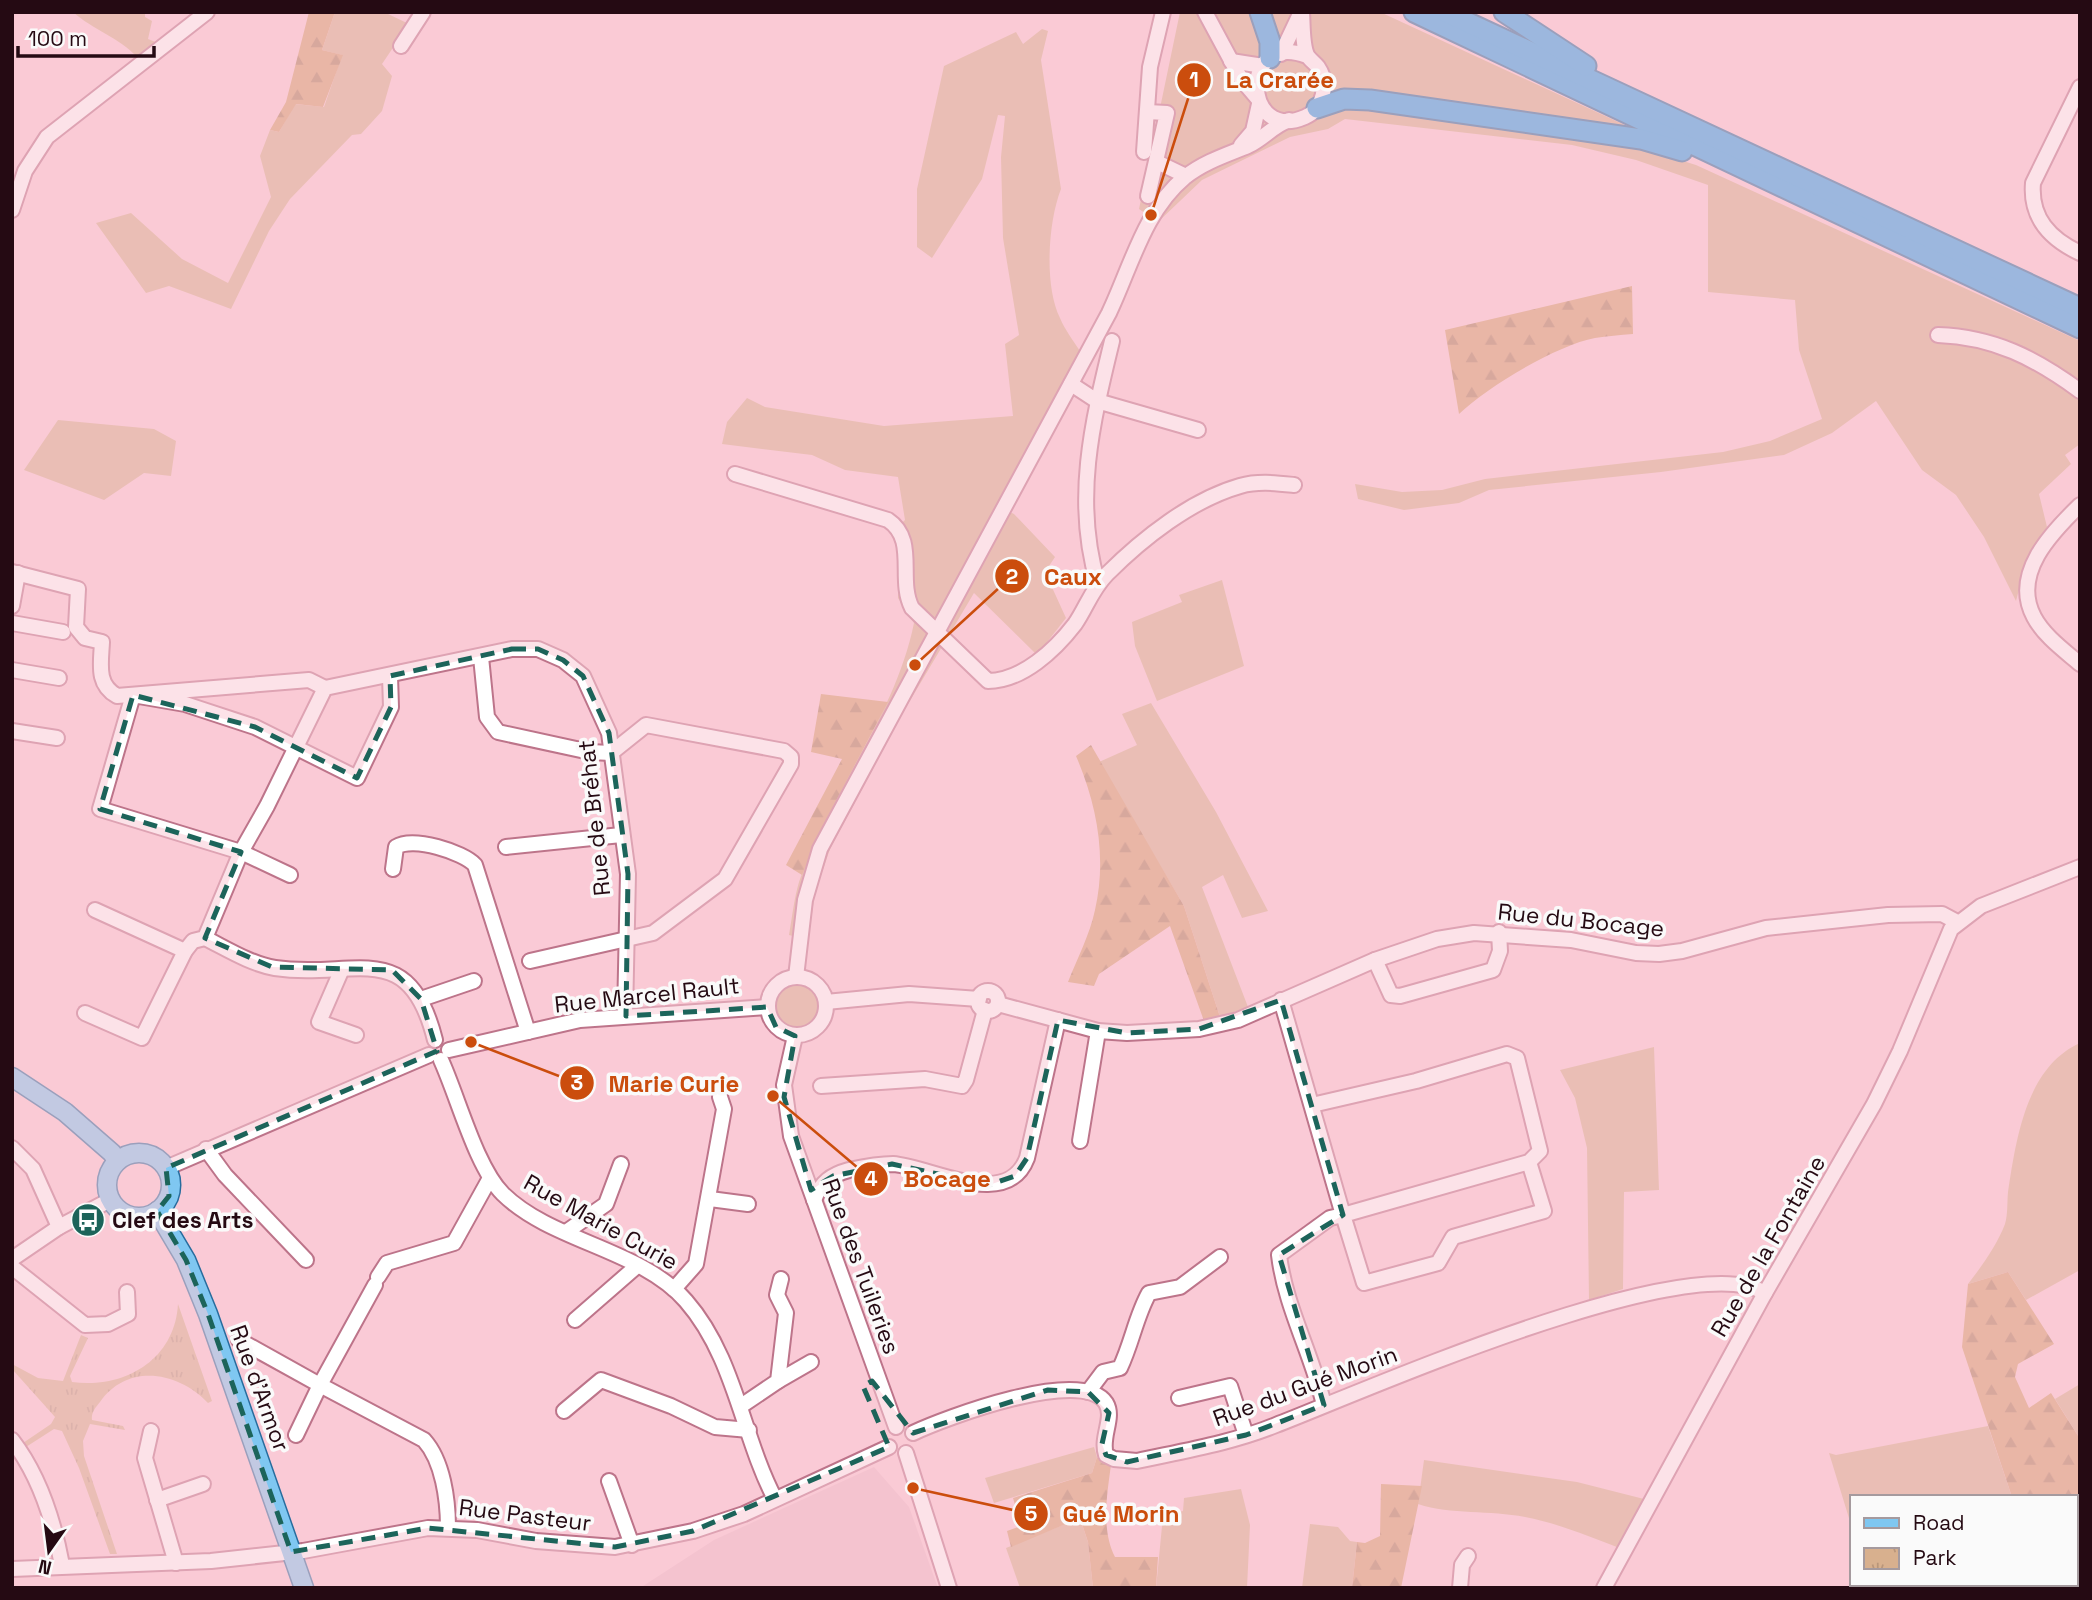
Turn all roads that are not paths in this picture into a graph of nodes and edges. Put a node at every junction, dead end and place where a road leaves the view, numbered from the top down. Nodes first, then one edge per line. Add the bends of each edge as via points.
1 (207, 12) edge
2 (423, 12) edge
3 (1163, 12) edge
4 (1205, 12) edge
5 (1260, 12) edge
6 (1301, 12) edge
7 (1414, 12) edge
8 (1445, 12) edge
9 (1504, 12) edge
10 (401, 46) dead end
11 (1307, 57) junction
12 (1271, 59) junction
13 (1231, 61) junction
14 (2080, 86) edge
15 (1259, 102) junction
16 (1317, 108) junction
17 (1147, 111) junction
18 (1674, 118) junction
19 (1289, 120) junction
20 (1238, 148) junction
21 (1144, 152) dead end
22 (1157, 162) junction
23 (1186, 176) junction
24 (1765, 180) junction
25 (1148, 196) dead end
26 (12, 210) edge
27 (2080, 253) edge
28 (2080, 308) edge
29 (2080, 328) edge
30 (1938, 335) dead end
31 (1112, 341) dead end
32 (1071, 384) junction
33 (2080, 391) edge
34 (1097, 401) junction
35 (1198, 430) dead end
36 (735, 474) dead end
37 (1294, 485) dead end
38 (2080, 505) edge
39 (15, 572) edge
40 (1098, 584) junction
41 (12, 606) edge
42 (12, 623) edge
43 (63, 632) dead end
44 (937, 634) junction
45 (481, 657) junction
46 (2080, 664) edge
47 (12, 670) edge
48 (390, 676) junction
49 (59, 678) dead end
50 (325, 688) junction
51 (133, 695) junction
52 (12, 731) edge
53 (57, 738) dead end
54 (295, 747) junction
55 (611, 753) junction
56 (621, 835) junction
57 (506, 847) dead end
58 (241, 852) junction
59 (2080, 867) edge
60 (393, 869) dead end
61 (290, 875) dead end
62 (95, 910) dead end
63 (1957, 922) junction
64 (1499, 933) junction
65 (205, 938) junction
66 (625, 938) junction
67 (185, 951) junction
68 (1375, 960) junction
69 (530, 961) dead end
70 (342, 969) junction
71 (796, 977) junction
72 (474, 981) dead end
73 (421, 999) junction
74 (1282, 1000) junction
75 (826, 1002) junction
76 (987, 1004) junction
77 (767, 1007) junction
78 (85, 1013) dead end
79 (625, 1016) junction
80 (1058, 1020) junction
81 (1098, 1031) junction
82 (528, 1032) junction
83 (356, 1035) dead end
84 (795, 1036) junction
85 (439, 1055) junction
86 (12, 1077) edge
87 (821, 1086) dead end
88 (720, 1097) dead end
89 (1312, 1105) junction
90 (1080, 1141) dead end
91 (12, 1148) edge
92 (206, 1149) junction
93 (117, 1161) junction
94 (1529, 1162) junction
95 (621, 1164) dead end
96 (166, 1168) junction
97 (803, 1170) junction
98 (832, 1176) junction
99 (490, 1178) junction
100 (710, 1199) junction
101 (110, 1200) junction
102 (814, 1200) junction
103 (748, 1204) dead end
104 (157, 1211) junction
105 (1343, 1215) junction
106 (58, 1227) junction
107 (566, 1232) junction
108 (1220, 1257) dead end
109 (12, 1259) edge
110 (306, 1260) dead end
111 (637, 1266) junction
112 (12, 1267) edge
113 (781, 1279) dead end
114 (674, 1289) junction
115 (127, 1292) dead end
116 (1765, 1293) junction
117 (575, 1320) dead end
118 (239, 1340) dead end
119 (811, 1362) dead end
120 (778, 1381) junction
121 (320, 1385) junction
122 (1088, 1392) junction
123 (1179, 1398) dead end
124 (1324, 1405) junction
125 (741, 1406) junction
126 (564, 1411) dead end
127 (896, 1427) junction
128 (749, 1430) junction
129 (151, 1432) dead end
130 (912, 1433) junction
131 (296, 1434) dead end
132 (1246, 1435) junction
133 (12, 1440) edge
134 (889, 1447) junction
135 (906, 1452) junction
136 (609, 1481) dead end
137 (203, 1483) dead end
138 (775, 1499) junction
139 (158, 1500) junction
140 (448, 1528) junction
141 (632, 1545) junction
142 (292, 1552) junction
143 (1468, 1556) dead end
144 (176, 1563) junction
145 (62, 1565) junction
146 (12, 1569) edge
147 (304, 1588) edge
148 (949, 1588) edge
149 (1460, 1588) edge
150 (1604, 1588) edge

1 - 26 street via 47,138 25,171
2 - 10 street
3 - 17 street via 1150,66
4 - 13 street
5 - 12 highway
6 - 11 street
6 - 12 street
7 - 24 highway
8 - 18 highway
9 - 18 highway
11 - 12 street via 1297,52
11 - 16 street via 1322,74
12 - 13 street
12 - 15 street via 1257,78
13 - 15 street
14 - 27 street via 2032,193 2039,222 2063,245
15 - 19 street via 1272,116
15 - 20 street via 1253,131
16 - 19 street via 1303,118
16 - 24 highway via 1344,99 1370,100 1641,139
17 - 21 street
17 - 22 street via 1167,113
18 - 28 highway
19 - 20 street
20 - 23 street
22 - 23 street
22 - 25 street
23 - 32 street via 1148,223
24 - 29 highway
30 - 33 street via 1973,337 2011,349
31 - 34 street
32 - 34 street
32 - 44 street
34 - 35 street
34 - 40 street via 1087,448 1084,496
36 - 44 street via 888,520 900,528 905,541 905,594
37 - 40 street via 1264,482 1221,493 1186,511
38 - 46 street via 2039,551 2027,591 2034,618
39 - 41 street
39 - 51 street via 78,589 76,627 85,638 102,642 101,679 117,695
40 - 44 street via 1075,623 1051,650 1001,681 988,681
42 - 43 street
44 - 71 street via 820,849 808,880
45 - 48 street, Rue de Bréhat
45 - 55 street, Rue de Bréhat via 512,649 538,649 563,660 583,676 594,695 609,733
45 - 55 street via 487,717 498,732
47 - 49 street
48 - 50 street, Rue de Bréhat
48 - 54 street via 391,707 357,778
50 - 51 street via 309,680
50 - 54 street
51 - 54 street via 185,704 256,727
51 - 58 street via 100,809
52 - 53 street
54 - 58 street
55 - 56 street, Rue de Bréhat
55 - 66 street via 646,725 784,751 791,757 725,879 653,933
56 - 57 street
56 - 66 street, Rue de Bréhat via 628,874
58 - 61 street
58 - 65 street
59 - 63 street via 1981,906
60 - 82 street via 396,848 407,844 458,853 475,865
62 - 67 street
63 - 64 street, Rue du Bocage via 1942,914 1766,928 1659,954
63 - 116 street, Rue de la Fontaine via 1874,1104
64 - 68 street, Rue du Bocage via 1437,939
64 - 68 street via 1500,951 1493,970 1400,996 1391,995
65 - 67 street via 193,941
65 - 70 street via 272,967
66 - 69 street
66 - 79 street, Rue de Bréhat
67 - 78 street via 142,1038
68 - 74 street, Rue du Bocage
70 - 73 street via 392,970
70 - 83 street via 319,1022
71 - 75 street via 816,984
71 - 77 street via 775,986
72 - 73 street
73 - 85 street via 435,1040 444,1041
74 - 81 street, Rue du Bocage via 1238,1020 1199,1029
74 - 89 street
75 - 76 street, Rue du Bocage via 909,994
75 - 84 street via 826,1013 815,1030
76 - 80 street, Rue du Bocage
76 - 87 street via 962,1086 913,1080
77 - 79 street, Rue Marcel Rault
77 - 84 street via 776,1027
79 - 82 street, Rue Marcel Rault
80 - 81 street, Rue du Bocage
80 - 98 street via 1027,1158 1015,1176 989,1185 892,1164
81 - 90 street
82 - 85 street, Rue Marcel Rault
84 - 97 street, Rue des Tuileries via 784,1097
85 - 92 street, Rue Marcel Rault
85 - 99 street, Rue Marie Curie
86 - 93 main road via 65,1112
88 - 100 street via 724,1109
89 - 94 street via 1507,1054 1517,1058 1541,1151
89 - 105 street
91 - 106 street via 33,1169
92 - 96 street, Rue Marcel Rault
92 - 110 street
93 - 96 main road via 143,1153
93 - 101 main road via 107,1180
94 - 105 street
94 - 105 street via 1544,1211 1453,1237 1438,1263 1364,1283
95 - 107 street via 606,1204
96 - 104 main road via 169,1196
97 - 98 street
97 - 102 street, Rue des Tuileries
98 - 102 street via 819,1186
99 - 107 street, Rue Marie Curie via 524,1210
99 - 121 street via 454,1243 387,1263
100 - 103 street
100 - 114 street via 696,1264
101 - 104 main road via 117,1209 136,1217
101 - 106 street
102 - 127 street, Rue des Tuileries
104 - 142 main road, Rue d'Armor via 186,1260 208,1314
105 - 124 street via 1330,1218 1279,1255
106 - 109 street
107 - 111 street, Rue Marie Curie
108 - 122 street via 1180,1287 1149,1293 1120,1368 1103,1372
111 - 114 street, Rue Marie Curie
111 - 117 street
112 - 115 street via 85,1325 107,1324 128,1314
113 - 120 street via 777,1295 786,1313
114 - 125 street, Rue Marie Curie via 688,1302 710,1338
116 - 124 street, Rue du Gué Morin via 1745,1285 1706,1286 1600,1303
116 - 150 street, Rue de la Fontaine
118 - 121 street
119 - 120 street
120 - 125 street
121 - 131 street
121 - 140 street via 425,1440 445,1486
122 - 130 street via 1048,1390
122 - 132 street, Rue du Gué Morin via 1106,1403 1109,1413 1102,1444 1114,1460 1137,1461
123 - 132 street via 1230,1386
124 - 132 street, Rue du Gué Morin
125 - 128 street, Rue Marie Curie
126 - 128 street via 601,1380 715,1427
127 - 130 street
127 - 134 street via 888,1435
128 - 138 street, Rue Marie Curie
129 - 139 street via 145,1458
130 - 135 street via 913,1447
133 - 145 street via 46,1505
134 - 135 street
134 - 138 street, Rue Pasteur
135 - 148 street
136 - 141 street
137 - 139 street
138 - 141 street, Rue Pasteur via 693,1531
139 - 144 street
140 - 141 street, Rue Pasteur via 578,1546
140 - 142 street, Rue Pasteur
142 - 144 street, Rue Pasteur
142 - 147 main road, Rue d'Armor
143 - 149 street via 1462,1565
144 - 145 street, Rue Pasteur
145 - 146 street, Rue Pasteur

